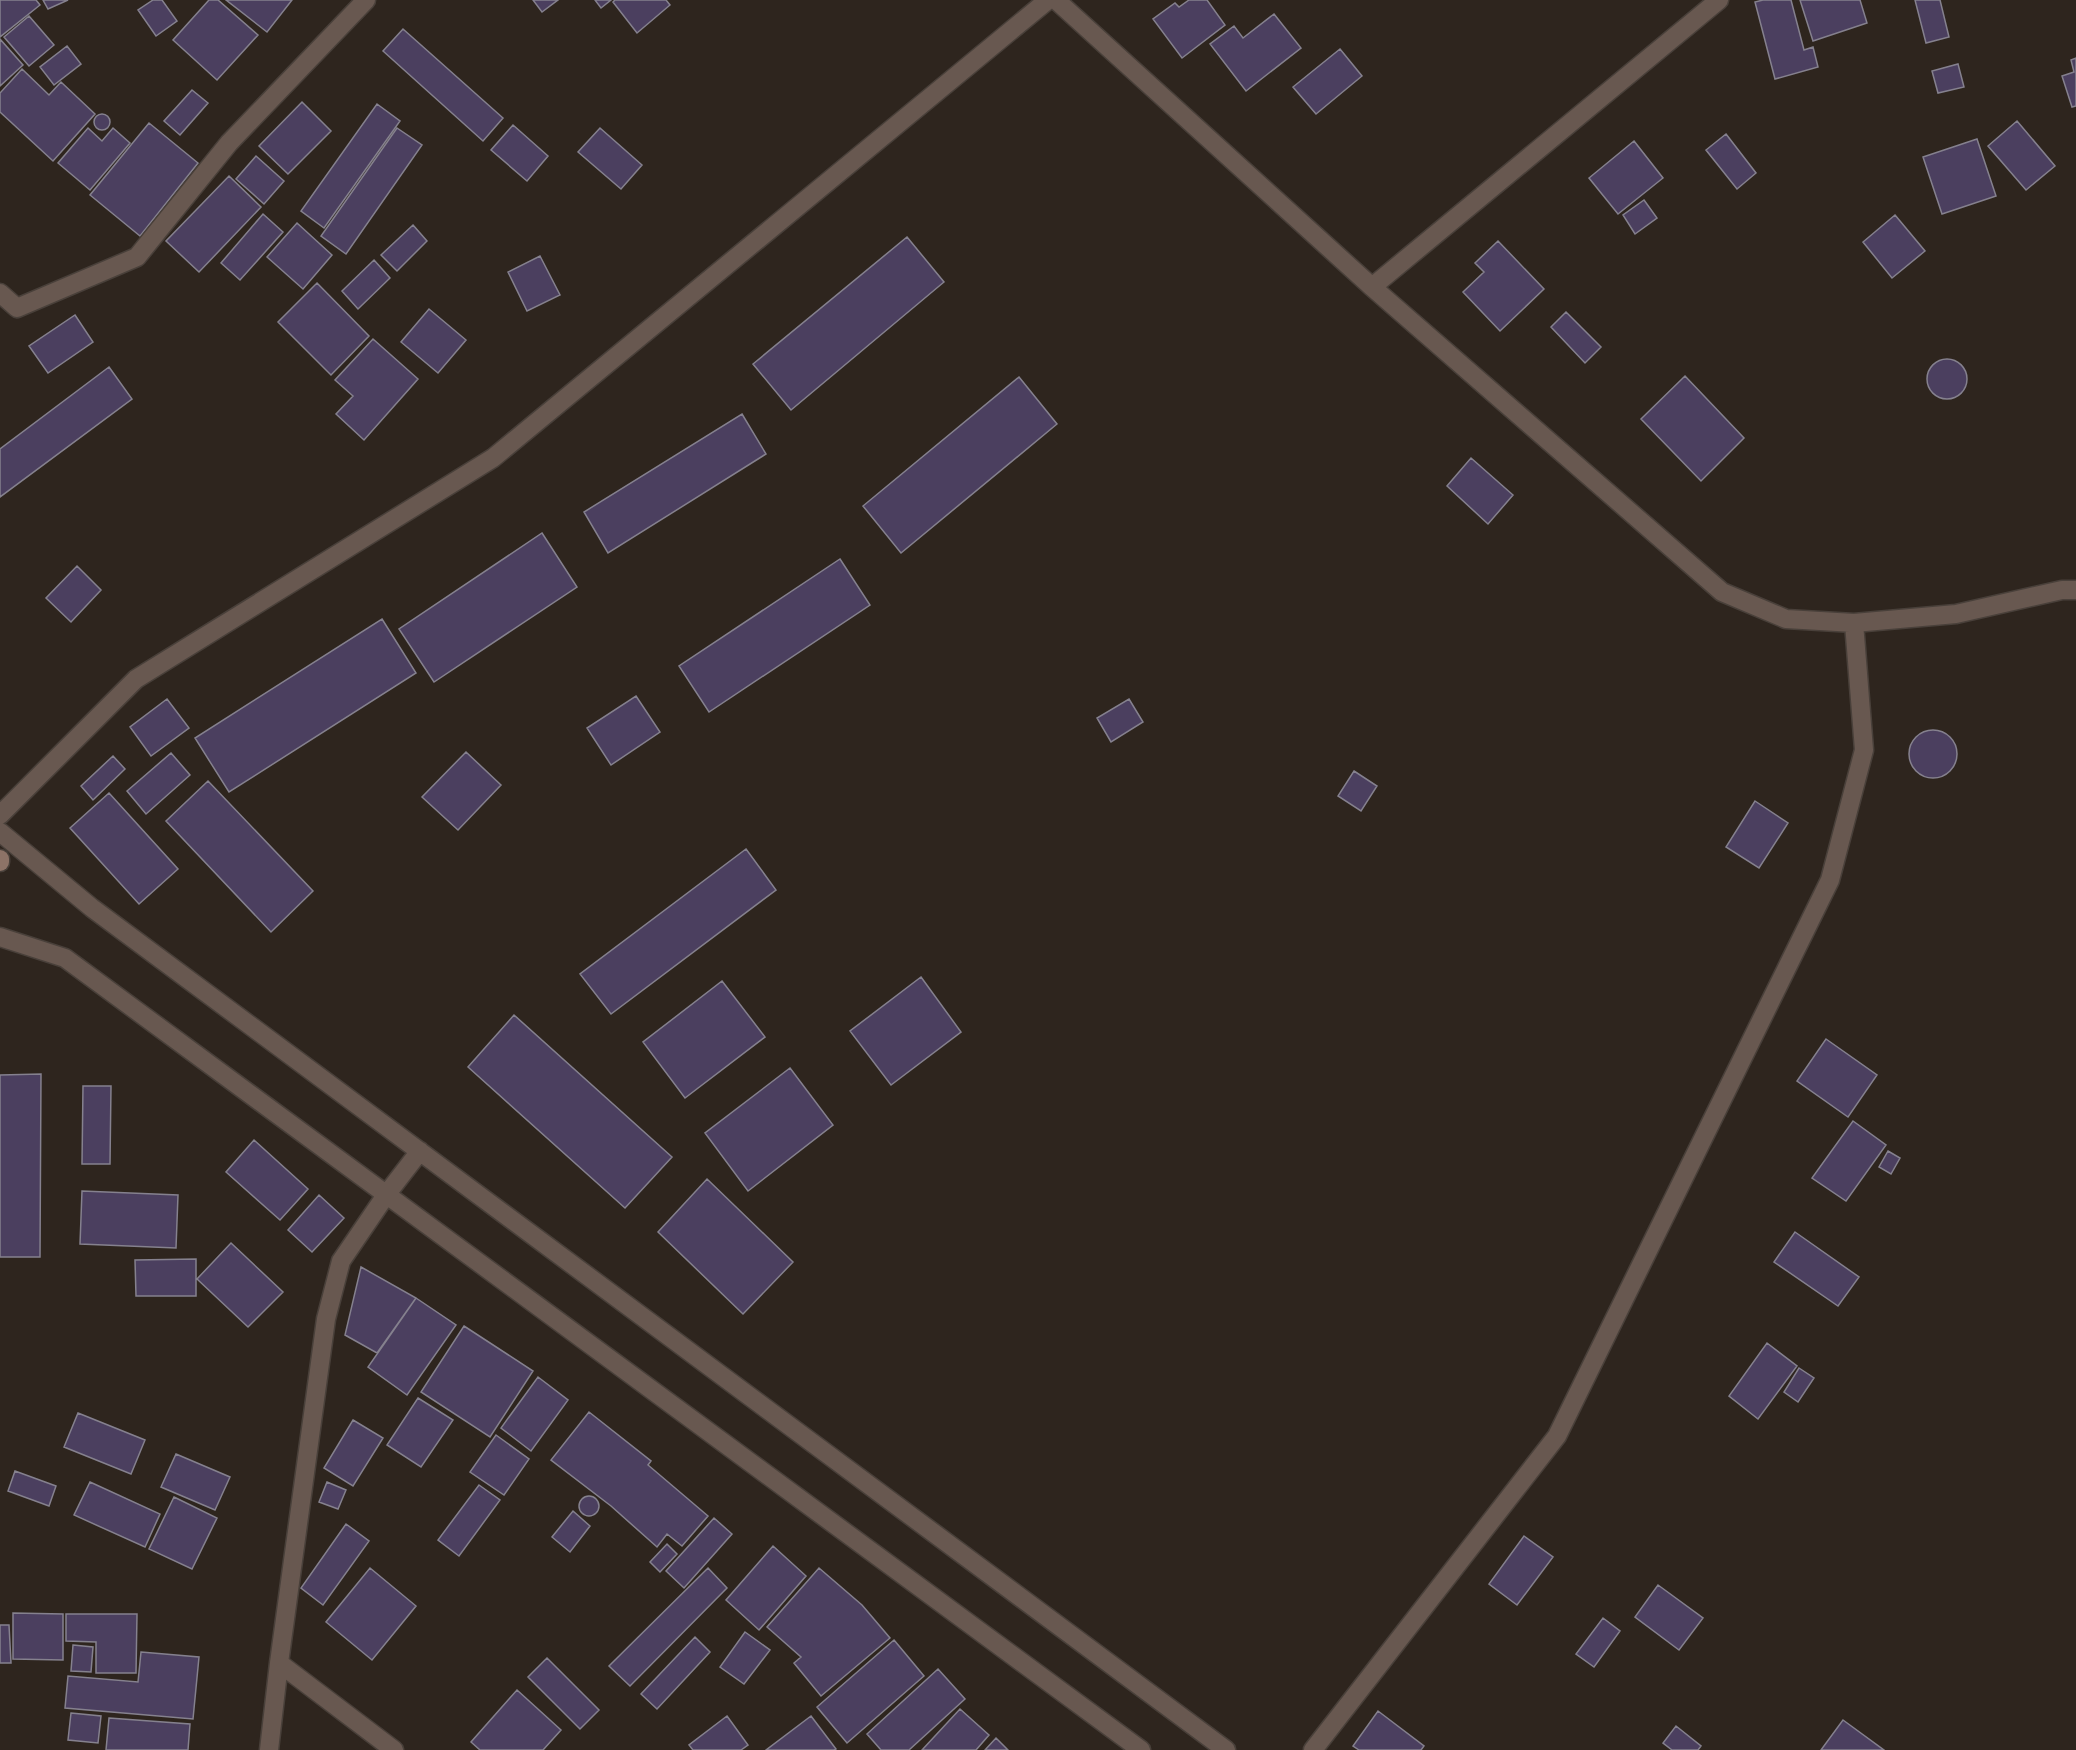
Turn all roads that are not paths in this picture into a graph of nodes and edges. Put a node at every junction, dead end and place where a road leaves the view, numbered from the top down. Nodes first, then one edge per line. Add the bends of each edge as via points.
1 (366, 0) edge
2 (1048, 0) edge
3 (1056, 0) edge
4 (1719, 0) edge
5 (1372, 287) junction
6 (0, 293) edge
7 (2076, 590) edge
8 (1854, 623) junction
9 (0, 815) edge
10 (0, 832) edge
11 (0, 936) edge
12 (420, 1151) junction
13 (386, 1195) junction
14 (279, 1663) junction
15 (269, 1750) edge
16 (394, 1750) edge
17 (1141, 1750) edge
18 (1226, 1750) edge
19 (1313, 1750) edge

1 - 6 street via 229,143 137,257 17,308
2 - 9 street via 493,458 136,679
3 - 5 street
4 - 5 street
5 - 8 street via 1722,592 1786,618
7 - 8 street via 1956,614
8 - 19 street via 1864,750 1830,880 1557,1436
10 - 12 street via 92,908
11 - 13 street via 65,958
12 - 13 street
12 - 18 street
13 - 14 street via 341,1261 326,1319
13 - 17 street
14 - 15 street
14 - 16 street

